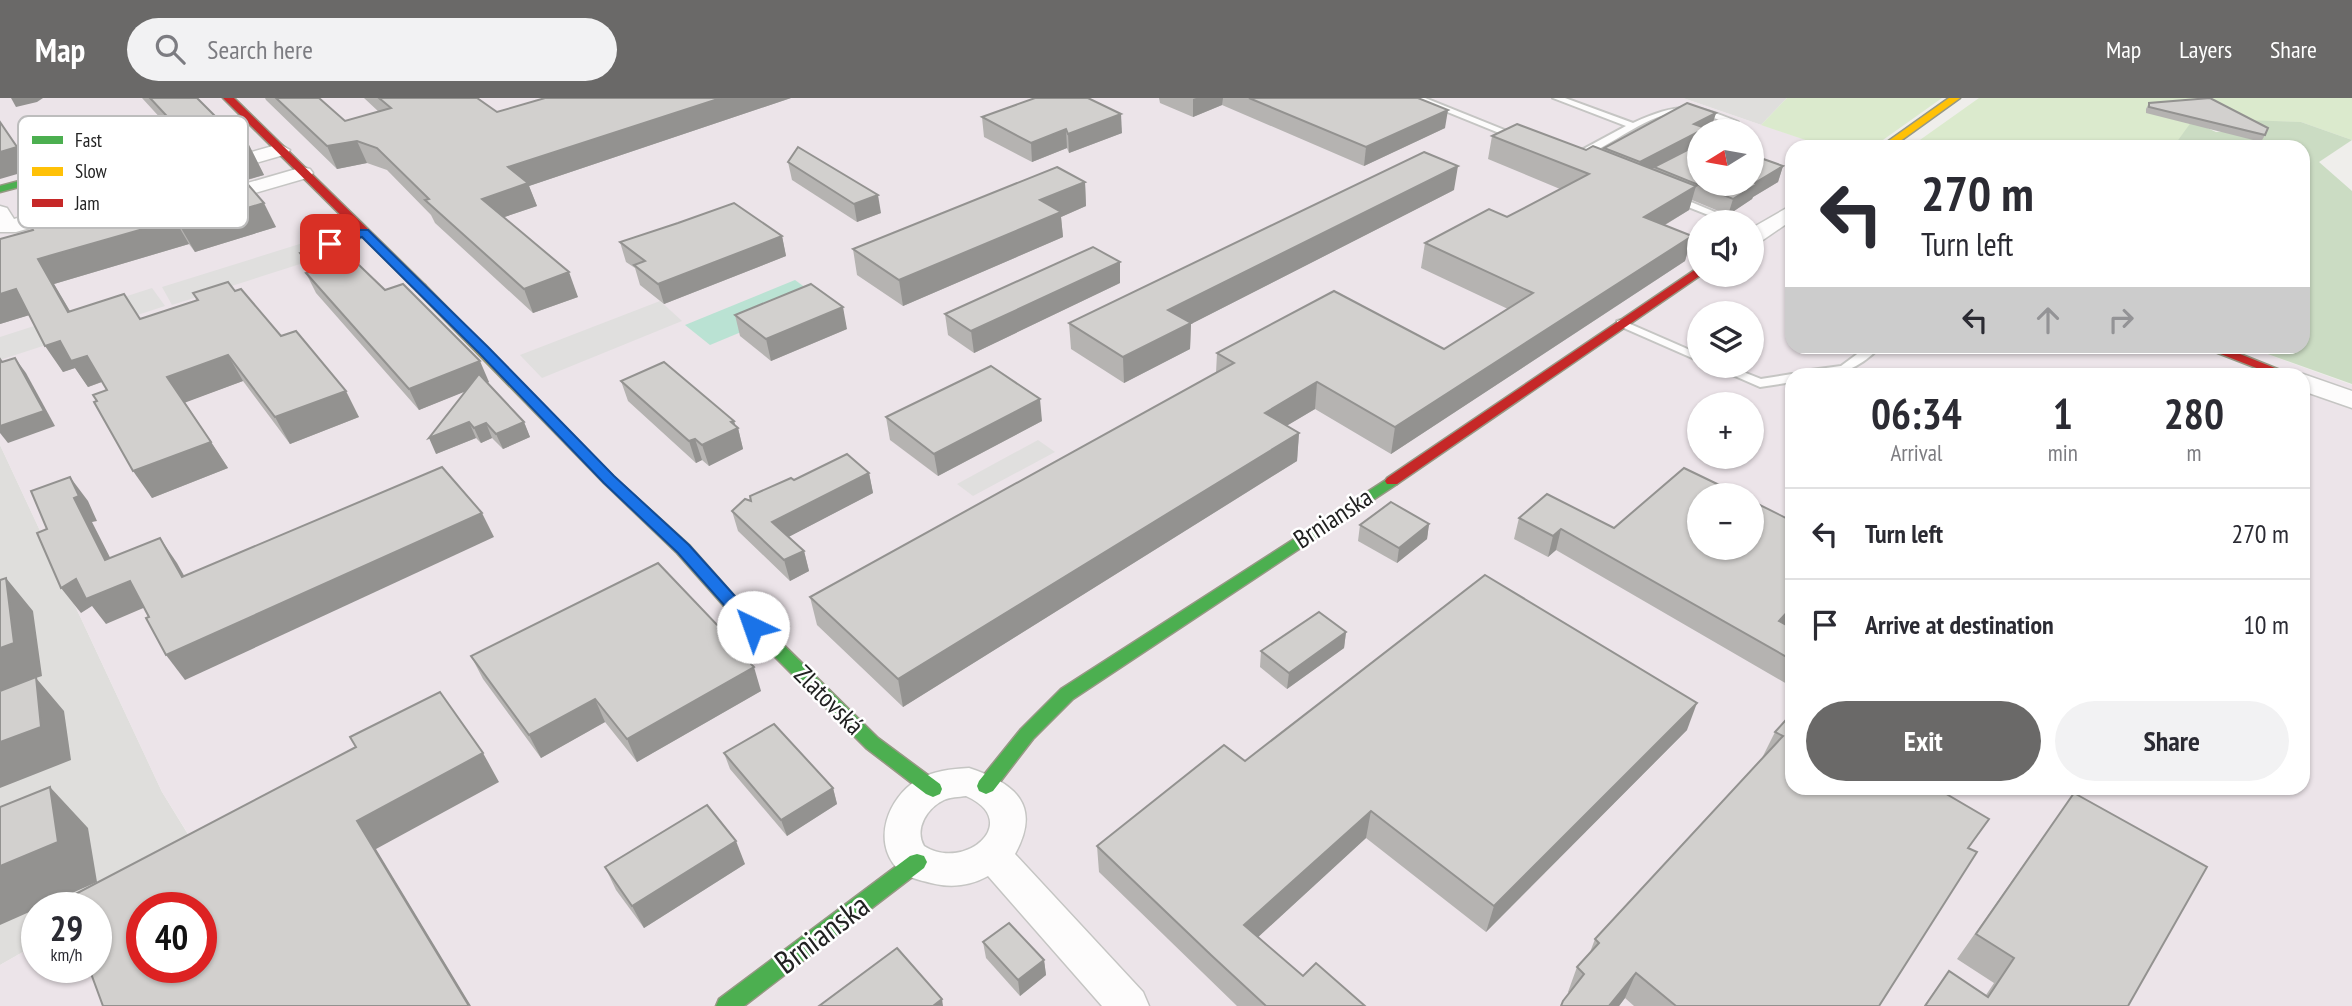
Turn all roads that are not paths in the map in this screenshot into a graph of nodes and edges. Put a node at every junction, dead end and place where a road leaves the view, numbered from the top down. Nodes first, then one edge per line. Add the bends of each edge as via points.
1 (228, 98) edge
2 (1417, 98) edge
3 (1557, 98) edge
4 (1955, 98) edge
5 (246, 116) edge
6 (248, 118) edge
7 (1722, 119) edge
8 (1633, 126) junction
9 (1895, 140) edge
10 (1526, 141) edge
11 (280, 150) junction
12 (248, 159) edge
13 (1585, 164) edge
14 (303, 173) junction
15 (18, 184) edge
16 (0, 189) edge
17 (248, 189) edge
18 (1671, 197) edge
19 (1704, 210) edge
20 (0, 212) edge
21 (1785, 215) edge
22 (18, 224) edge
23 (1764, 227) edge
24 (364, 233) junction
25 (312, 250) edge
26 (1687, 279) edge
27 (1621, 323) junction
28 (1687, 353) edge
29 (1864, 354) edge
30 (2228, 354) edge
31 (1845, 368) edge
32 (2266, 368) edge
33 (1747, 378) edge
34 (1785, 379) edge
35 (2310, 385) edge
36 (2352, 400) edge
37 (986, 786) junction
38 (933, 789) junction
39 (993, 856) junction
40 (917, 862) junction
41 (727, 1006) edge
42 (1128, 1006) edge

1 - 5 street, Zlatovská
2 - 10 lane
3 - 8 lane
4 - 9 street
6 - 11 street, Zlatovská
7 - 8 lane via 1692,108 1674,108
8 - 13 lane via 1572,159
11 - 12 street
11 - 14 street, Zlatovská
14 - 17 street
14 - 24 street, Zlatovská
15 - 16 street
18 - 19 lane
20 - 22 street via 8,227
21 - 23 street
24 - 25 lane
24 - 38 street, Zlatovská via 683,549 824,698 872,743
26 - 27 street, Brnianska
27 - 28 lane
27 - 37 street, Brnianska via 1408,470 1067,694 1027,734
29 - 31 lane
30 - 32 street
33 - 34 lane via 1760,383
35 - 36 street
37 - 38 street via 950,783
37 - 39 street via 1003,799 1011,817 1008,837
38 - 40 street via 916,800 905,815 901,833 905,849
39 - 40 street via 955,872
39 - 42 street
40 - 41 street, Brnianska

